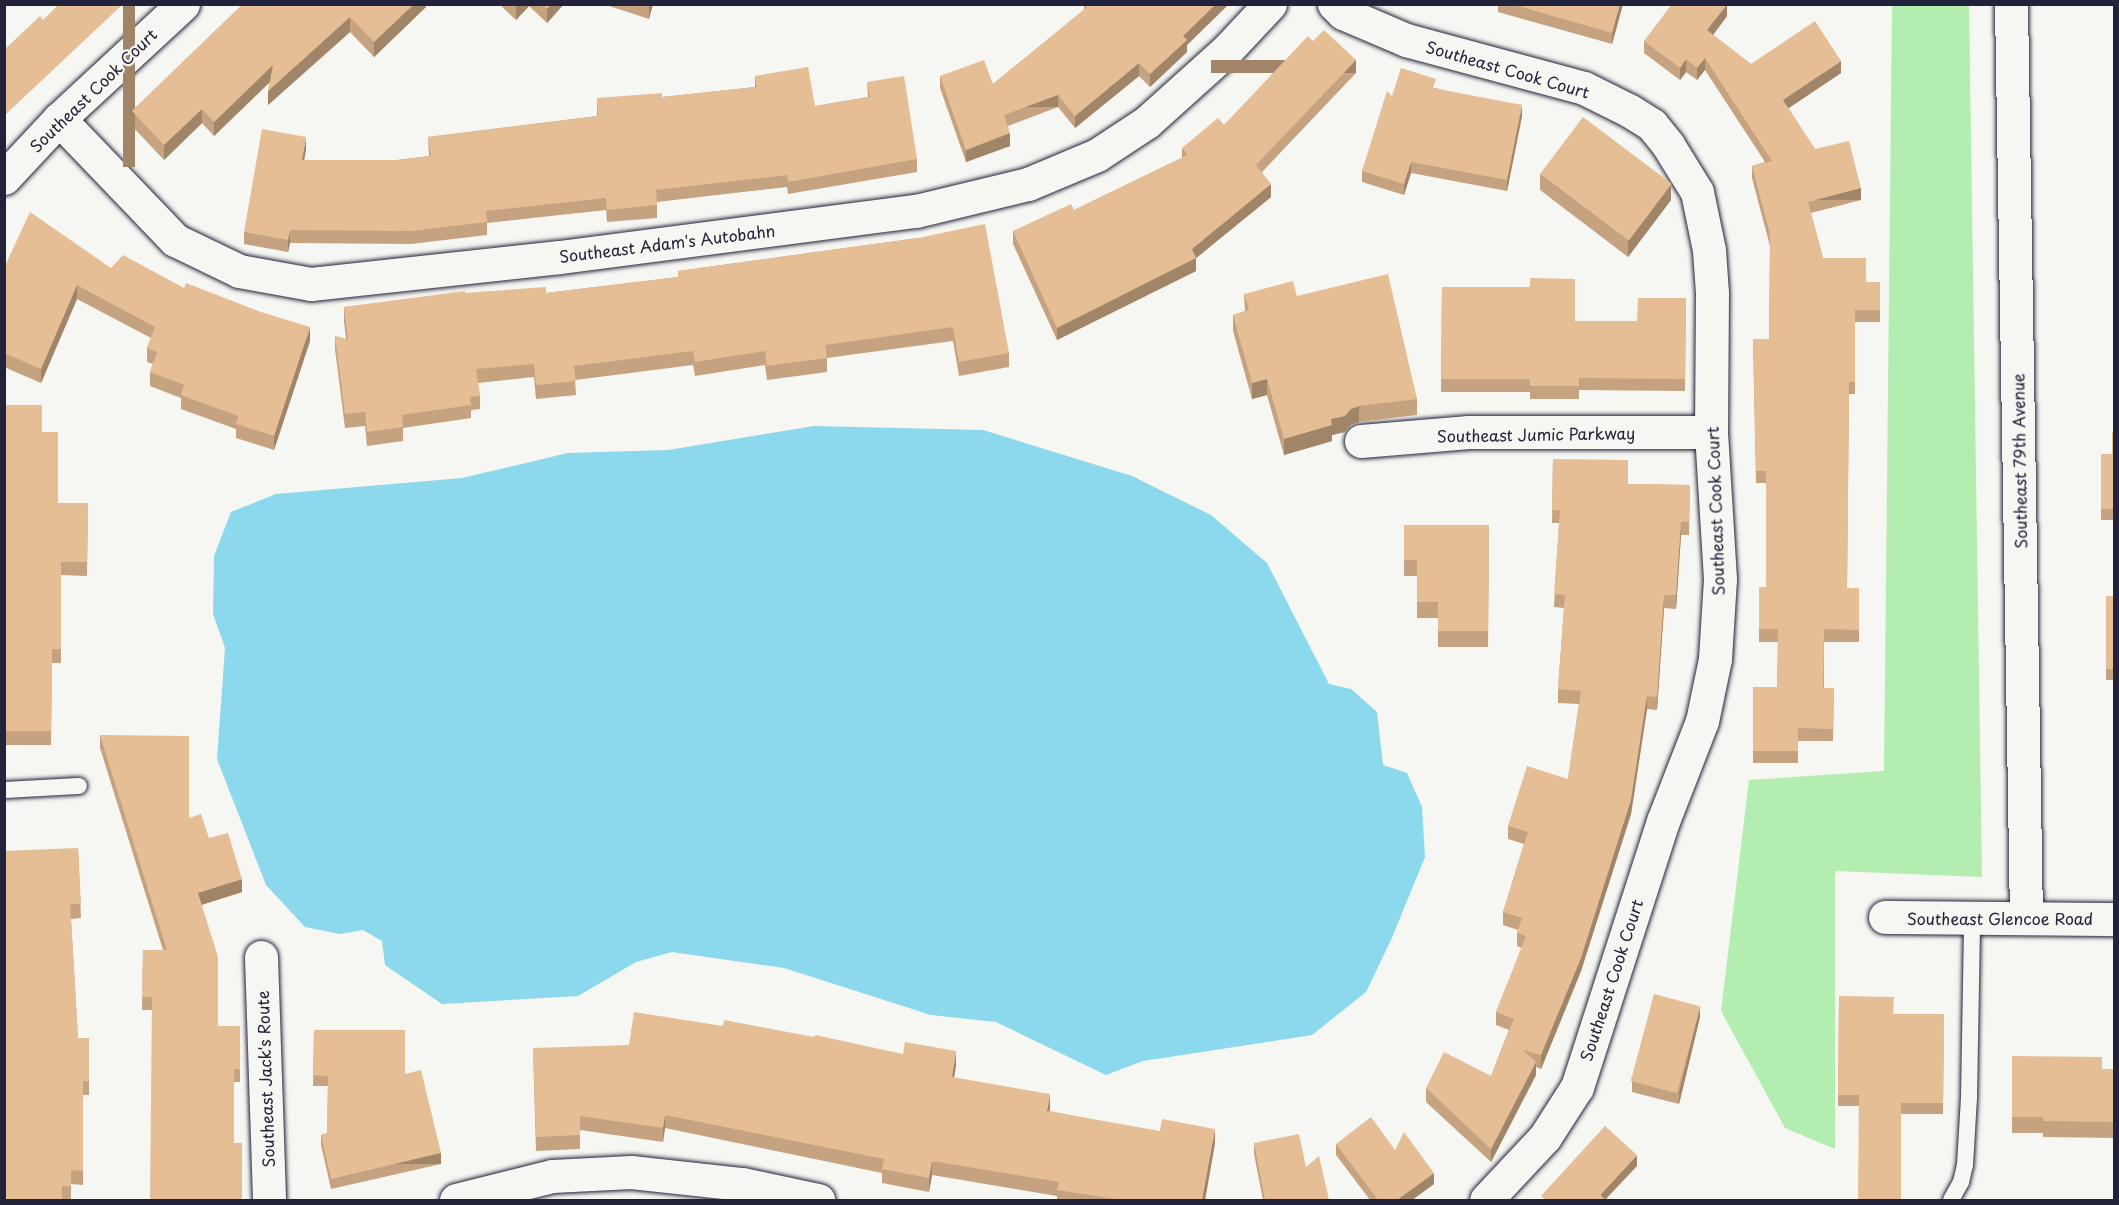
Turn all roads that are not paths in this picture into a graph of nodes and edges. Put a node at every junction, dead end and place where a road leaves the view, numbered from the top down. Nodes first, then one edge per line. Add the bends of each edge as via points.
1 (183, 4) edge
2 (1270, 4) edge
3 (1334, 4) edge
4 (2011, 4) edge
5 (59, 118) junction
6 (4, 178) edge
7 (1711, 432) junction
8 (1361, 441) dead end
9 (79, 786) dead end
10 (4, 790) edge
11 (1886, 917) dead end
12 (1972, 918) junction
13 (2026, 918) junction
14 (2115, 919) edge
15 (261, 957) dead end
16 (269, 1200) edge
17 (456, 1200) edge
18 (818, 1200) edge
19 (1486, 1200) edge
20 (1951, 1200) edge

1 - 5 street, Southeast Cook Court
2 - 5 street, Southeast Adam's Autobahn via 1227,50 1147,122 1097,155 1028,184 916,211 560,257 311,284 239,272 175,240
3 - 7 street, Southeast Cook Court via 1343,13 1406,40 1584,88 1652,125 1697,192 1704,217 1712,292
4 - 13 street, Southeast 79th Avenue
5 - 6 street, Southeast Cook Court
7 - 8 street, Southeast Jumic Parkway via 1469,432
7 - 19 street, Southeast Cook Court via 1720,579 1715,659 1702,721 1664,821 1576,1087 1545,1137
9 - 10 lane
11 - 12 street, Southeast Glencoe Road
12 - 13 street, Southeast Glencoe Road
12 - 20 lane via 1965,1165
13 - 14 street, Southeast Glencoe Road
15 - 16 street, Southeast Jack's Route
17 - 18 street via 552,1176 631,1172 742,1184

